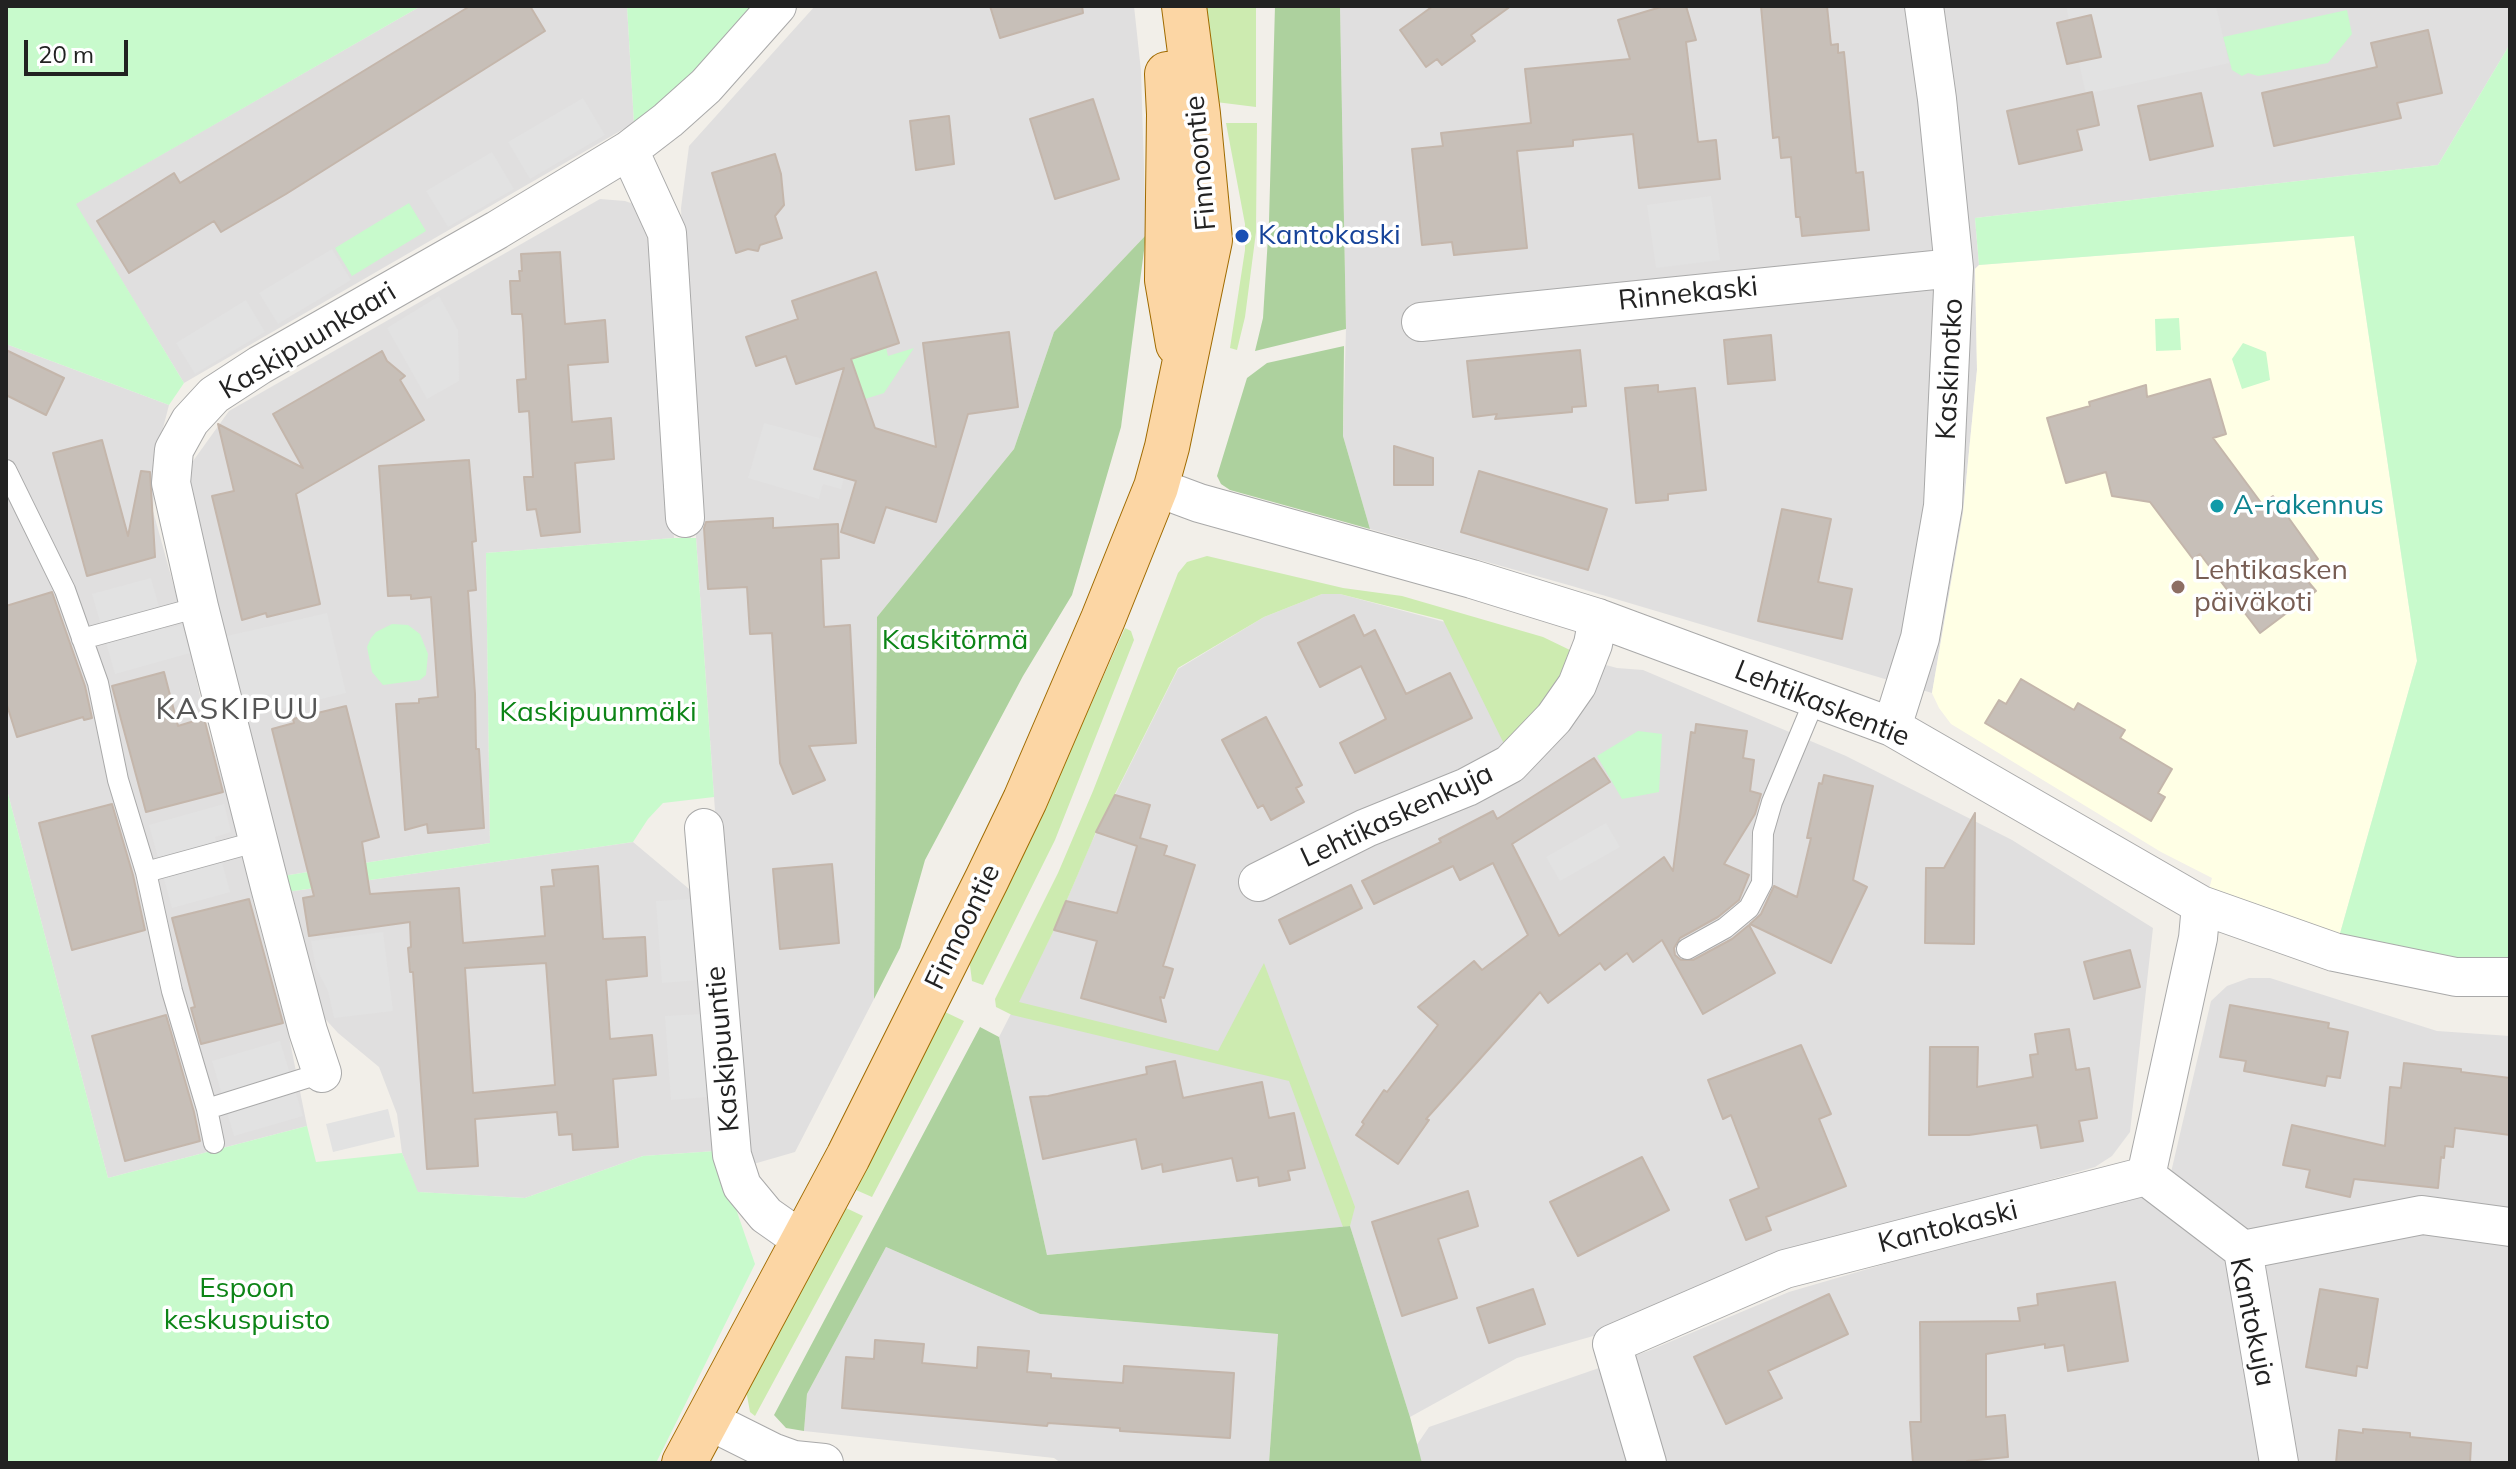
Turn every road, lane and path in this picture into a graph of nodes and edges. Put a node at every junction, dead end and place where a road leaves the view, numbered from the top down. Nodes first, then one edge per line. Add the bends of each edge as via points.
1 (777, 6) edge
2 (1159, 6) edge
3 (1184, 6) edge
4 (1924, 6) edge
5 (629, 150) junction
6 (1954, 268) junction
7 (1421, 322) dead end
8 (1182, 367) junction
9 (6, 470) edge
10 (1156, 487) junction
11 (685, 518) dead end
12 (199, 607) junction
13 (1598, 618) junction
14 (82, 639) junction
15 (1815, 699) junction
16 (1892, 727) junction
17 (704, 828) dead end
18 (259, 841) junction
19 (146, 872) junction
20 (1258, 882) dead end
21 (2201, 905) junction
22 (1687, 949) dead end
23 (2510, 977) edge
24 (322, 1073) joint
25 (207, 1109) junction
26 (214, 1143) dead end
27 (2146, 1176) junction
28 (2510, 1227) edge
29 (803, 1241) junction
30 (2243, 1250) junction
31 (708, 1420) junction
32 (684, 1463) edge
33 (824, 1463) edge
34 (1647, 1463) edge
35 (2279, 1463) edge

1 - 5 street, Kaskipuunkaari via 706,86
2 - 8 main road, Finnoontie via 1169,114 1167,280
3 - 8 main road, Finnoontie via 1210,240
4 - 6 street, Kaskinotko
5 - 11 street via 667,233
5 - 12 street, Kaskipuunkaari via 214,395 190,421 171,466
6 - 7 street, Rinnekaski
6 - 16 street, Kaskinotko via 1943,506 1920,638
8 - 10 main road, Finnoontie
9 - 14 lane via 65,590
10 - 13 street, Lehtikaskentie
10 - 29 main road, Finnoontie via 1025,800
12 - 14 lane
12 - 18 street, Kaskipuunkaari
13 - 15 street, Lehtikaskentie
13 - 20 street, Lehtikaskenkuja via 1577,685 1510,764
14 - 19 lane
15 - 16 street, Lehtikaskentie
15 - 22 lane via 1763,833 1762,883 1749,908
16 - 21 street, Lehtikaskentie
17 - 29 street, Kaskipuuntie via 732,1155 742,1186 766,1215
18 - 19 lane
18 - 24 street, Kaskipuunkaari
19 - 25 lane via 172,991
21 - 23 street, Lehtikaskentie via 2348,955 2456,977
21 - 27 street
24 - 25 lane
25 - 26 lane
27 - 30 street, Kantokuja
27 - 34 street, Kantokaski via 1785,1269 1612,1344
28 - 30 street via 2422,1215
29 - 31 main road, Finnoontie
30 - 35 street, Kantokuja
31 - 32 main road, Finnoontie
31 - 33 street via 772,1452

